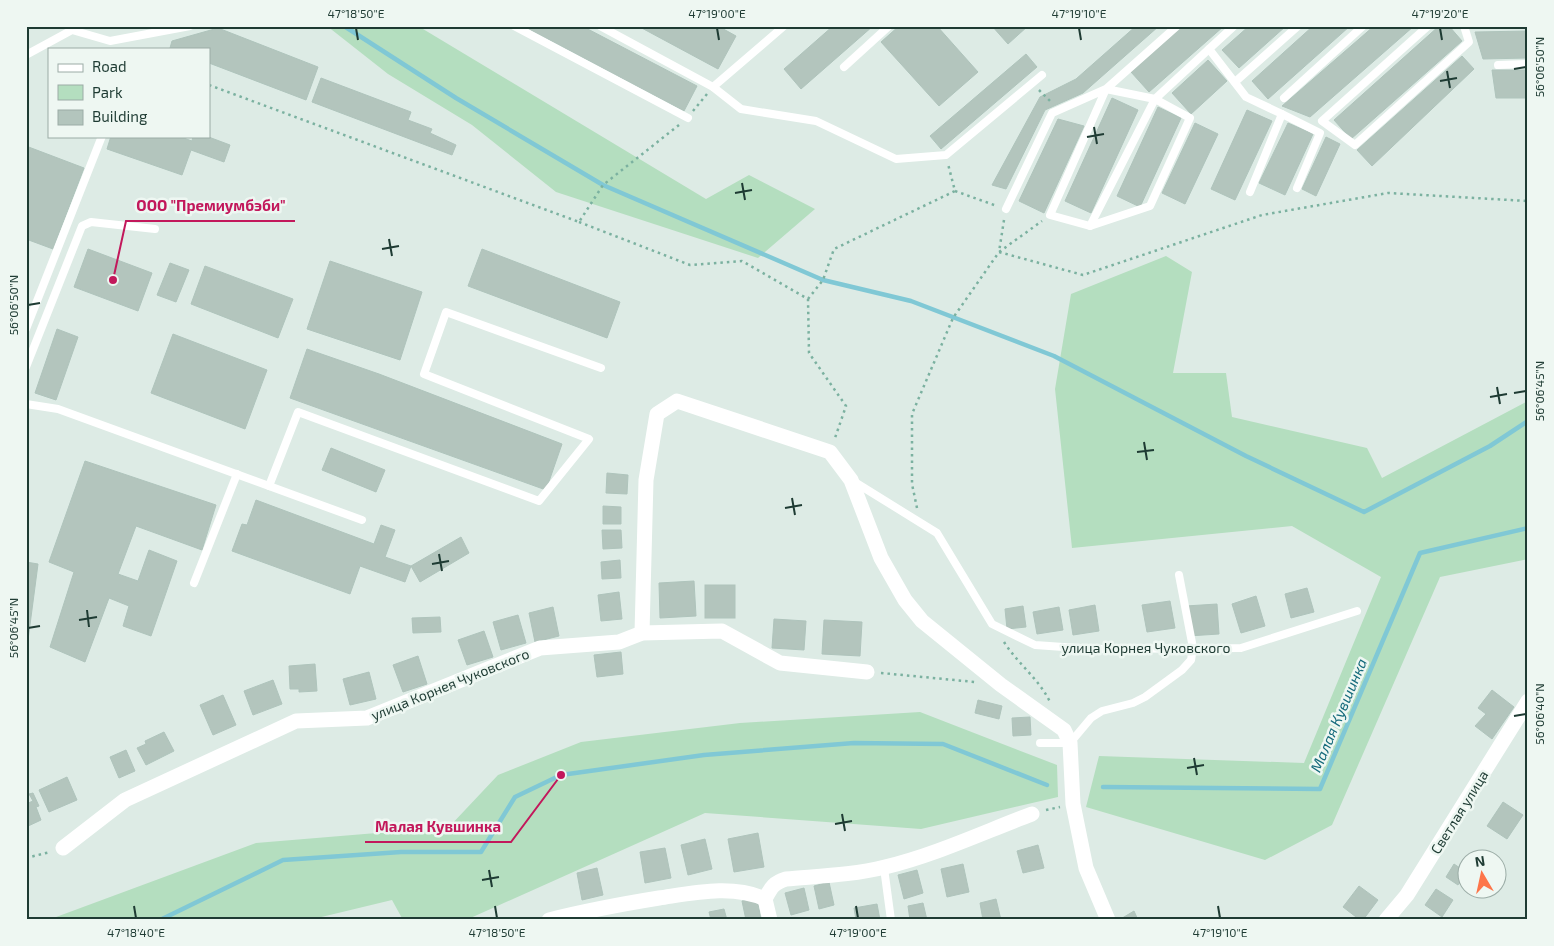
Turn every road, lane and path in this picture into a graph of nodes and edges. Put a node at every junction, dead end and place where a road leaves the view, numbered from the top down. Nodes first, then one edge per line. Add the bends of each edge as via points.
1 (190, 26) edge
2 (514, 26) edge
3 (600, 26) edge
4 (784, 26) edge
5 (889, 26) edge
6 (1177, 26) edge
7 (1234, 26) edge
8 (1298, 26) edge
9 (1364, 26) edge
10 (1428, 26) edge
11 (1464, 26) edge
12 (1209, 49) junction
13 (26, 55) edge
14 (1498, 64) dead end
15 (1528, 64) edge
16 (844, 67) dead end
17 (1042, 76) dead end
18 (1235, 82) junction
19 (1033, 83) junction
20 (210, 85) edge
21 (713, 87) junction
22 (1106, 89) junction
23 (1284, 98) dead end
24 (1155, 99) junction
25 (1058, 110) junction
26 (1282, 114) junction
27 (688, 118) junction
28 (101, 138) edge
29 (946, 155) junction
30 (1297, 188) dead end
31 (955, 191) junction
32 (1250, 192) dead end
33 (1528, 201) edge
34 (1006, 209) junction
35 (1050, 215) junction
36 (578, 222) junction
37 (1090, 226) junction
38 (156, 229) dead end
39 (999, 252) junction
40 (808, 299) junction
41 (26, 329) edge
42 (26, 367) edge
43 (601, 368) dead end
44 (26, 404) edge
45 (830, 452) junction
46 (236, 474) junction
47 (852, 480) junction
48 (269, 486) junction
49 (362, 520) dead end
50 (919, 522) junction
51 (1179, 575) dead end
52 (194, 583) dead end
53 (1357, 611) dead end
54 (992, 624) junction
55 (642, 633) junction
56 (1193, 648) junction
57 (867, 672) joint
58 (1001, 685) junction
59 (1528, 702) edge
60 (1052, 706) dead end
61 (1040, 743) dead end
62 (1070, 743) junction
63 (1073, 804) junction
64 (1032, 814) joint
65 (63, 848) joint
66 (26, 858) edge
67 (884, 868) junction
68 (778, 882) junction
69 (730, 891) junction
70 (765, 899) junction
71 (549, 920) edge
72 (770, 920) edge
73 (891, 920) edge
74 (1108, 920) edge
75 (1386, 920) edge

1 - 13 lane via 110,41 72,30
2 - 27 lane
3 - 21 lane
4 - 21 lane
5 - 16 lane
6 - 22 lane
7 - 12 lane
8 - 18 lane
9 - 23 lane
10 - 11 lane via 1322,120 1355,145 1469,42
12 - 18 lane
12 - 24 lane
14 - 15 lane
17 - 19 lane
18 - 26 lane via 1246,97
19 - 25 path
19 - 29 lane
20 - 36 path
21 - 27 path
21 - 29 lane via 741,110 816,121 896,159
22 - 24 lane
22 - 25 lane
22 - 35 lane
24 - 37 lane
24 - 37 lane via 1190,118 1150,206
25 - 34 lane via 1052,113
26 - 30 lane via 1320,133
26 - 32 lane
27 - 36 path via 603,185
28 - 41 lane
29 - 31 path
31 - 34 path
31 - 40 path via 834,249 823,280
33 - 39 path via 1388,193 1262,215 1083,275
34 - 39 path
35 - 37 lane
35 - 39 path
36 - 40 path via 690,265 742,261
38 - 42 lane via 91,222 82,226
39 - 50 path via 953,318 912,414 912,484
40 - 45 path via 809,353 846,406
43 - 48 lane via 446,312 424,374 589,439 539,501 298,412
44 - 46 lane via 58,409
45 - 47 street
45 - 55 street via 678,401 657,414 646,480
46 - 48 lane
46 - 52 lane
47 - 50 lane
47 - 58 street via 881,558 905,600 922,621
48 - 49 lane
50 - 54 lane via 937,533
51 - 56 lane
53 - 56 lane, улица Корнея Чуковского via 1241,648
54 - 56 lane, улица Корнея Чуковского via 1035,645 1092,650
54 - 60 path via 1014,657 1044,689
55 - 57 street, улица Корнея Чуковского via 722,631 780,663
55 - 65 street, улица Корнея Чуковского via 620,642 540,648 367,718 296,721 125,800
56 - 62 lane via 1191,660 1182,670 1145,698 1102,711 1091,718
57 - 58 path
58 - 62 street via 1064,730
59 - 75 street, Светлая улица via 1407,895
61 - 62 lane
62 - 63 street
63 - 64 path
63 - 74 street via 1086,868
64 - 67 street
65 - 66 path
67 - 68 street
67 - 73 lane
68 - 69 street
68 - 70 street
69 - 70 street
69 - 71 street via 620,904
70 - 72 street

